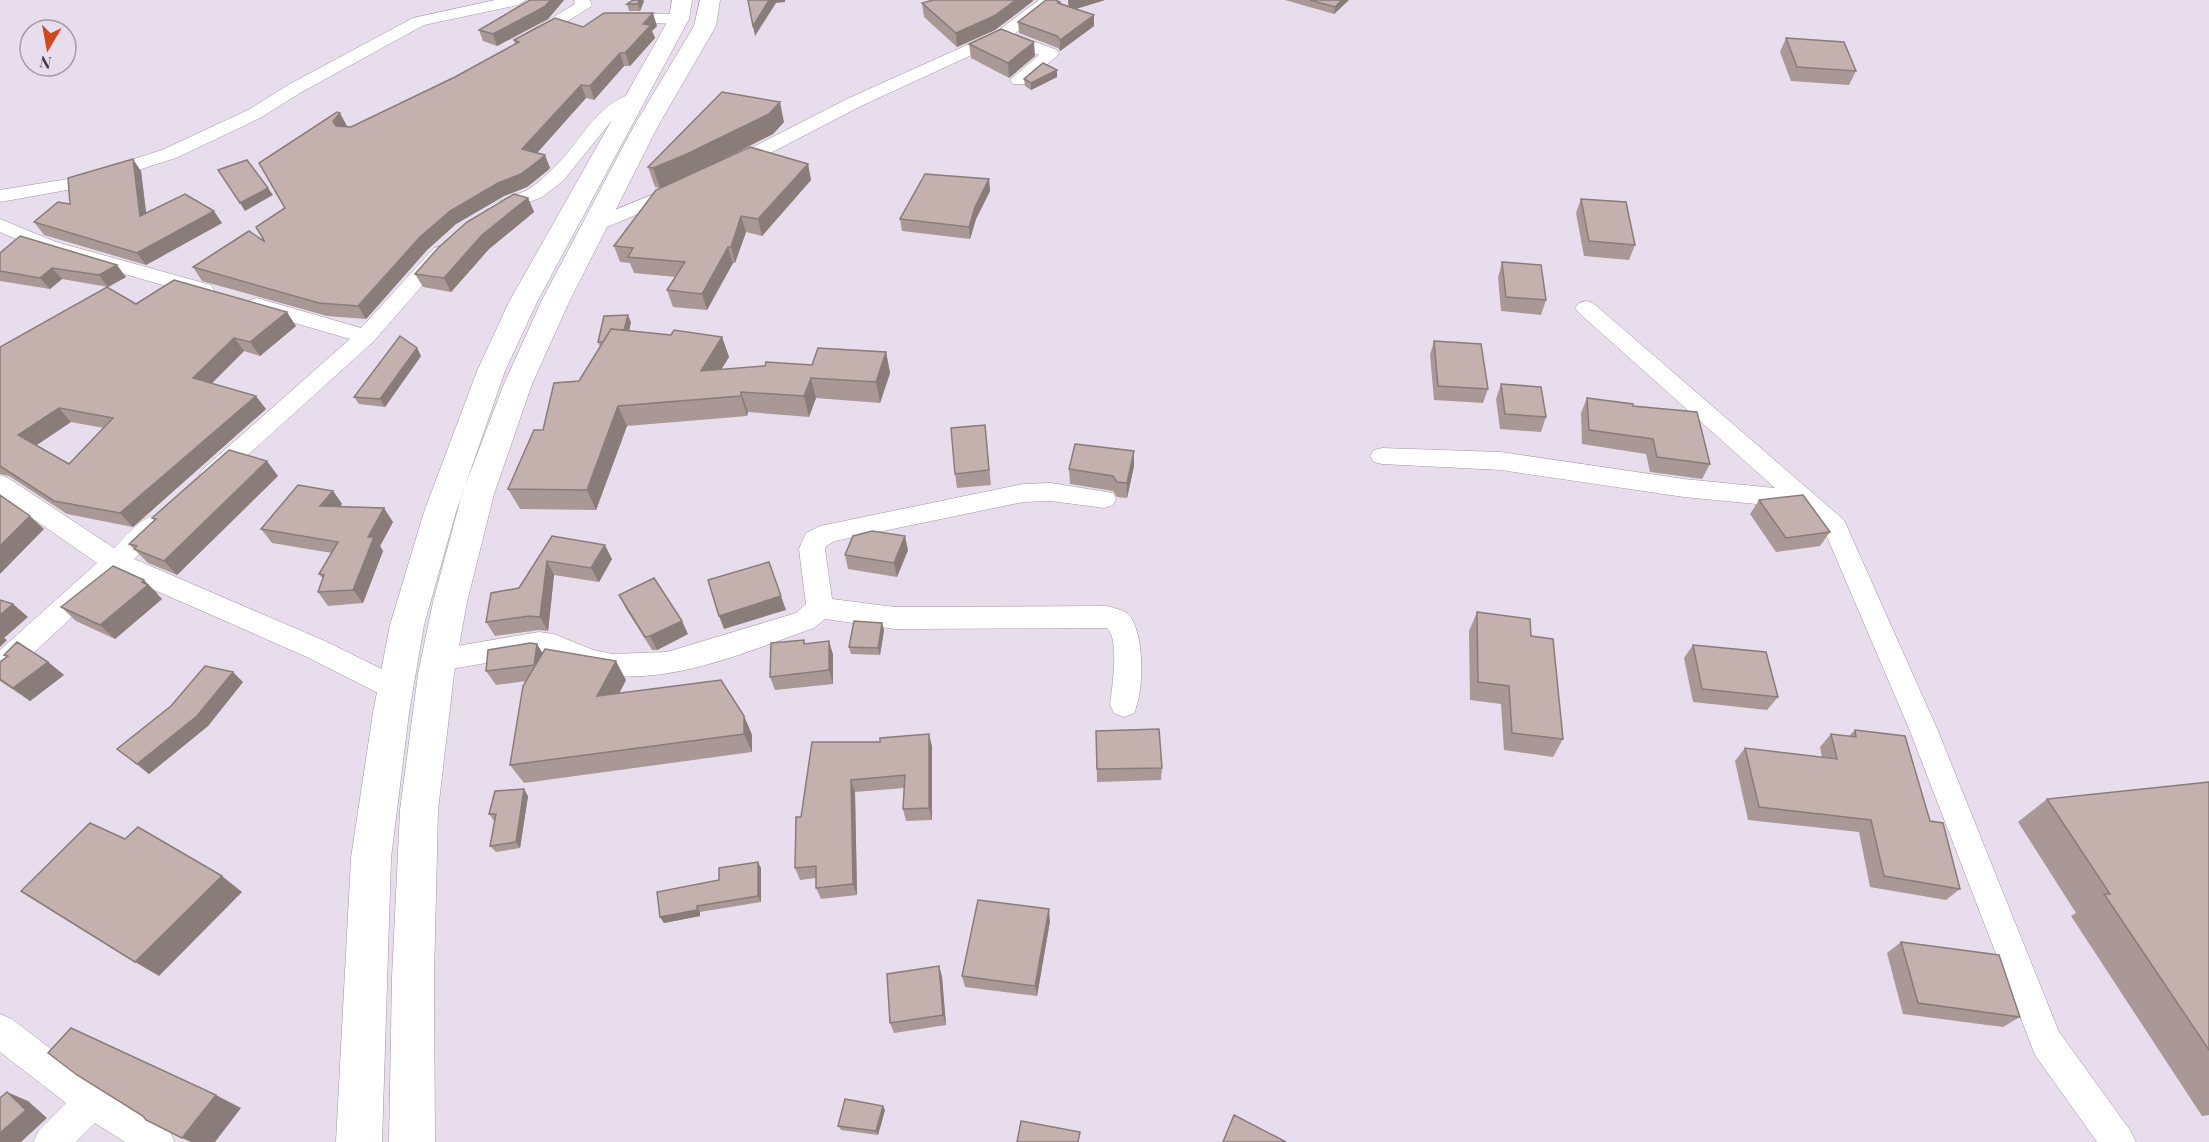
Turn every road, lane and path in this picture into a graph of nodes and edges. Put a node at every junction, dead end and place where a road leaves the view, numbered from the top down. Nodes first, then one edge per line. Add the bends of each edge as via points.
1 (518, 0) edge
2 (582, 0) edge
3 (710, 0) edge
4 (1049, 0) edge
5 (681, 10) edge
6 (566, 18) junction
7 (1002, 35) junction
8 (514, 46) edge
9 (1019, 80) dead end
10 (635, 98) junction
11 (718, 171) edge
12 (690, 184) edge
13 (0, 196) edge
14 (0, 225) edge
15 (594, 226) junction
16 (219, 294) edge
17 (242, 301) edge
18 (1586, 308) dead end
19 (366, 336) junction
20 (1382, 456) dead end
21 (0, 484) edge
22 (192, 491) edge
23 (1104, 499) dead end
24 (1804, 500) junction
25 (175, 506) edge
26 (114, 561) junction
27 (820, 608) junction
28 (439, 660) junction
29 (0, 667) edge
30 (396, 689) junction
31 (1124, 705) dead end
32 (0, 1031) edge
33 (92, 1102) junction
34 (51, 1142) edge
35 (157, 1142) edge
36 (359, 1142) edge
37 (412, 1142) edge
38 (2118, 1142) edge

1 - 13 street via 419,21 254,114 169,154 77,183
2 - 6 street via 584,6
3 - 15 main road via 705,26 646,126
4 - 7 street
5 - 6 street
5 - 10 main road
6 - 8 street
7 - 9 street via 1051,54
7 - 11 street via 855,102
10 - 19 street via 607,115 556,177 466,230 436,256
10 - 30 main road via 523,302 491,371 440,512 407,626
12 - 15 street
14 - 16 street via 49,246
15 - 28 main road via 518,384 478,494
17 - 19 street
18 - 24 street
19 - 22 street
20 - 24 street via 1501,460 1684,488
21 - 26 street
23 - 27 street via 1051,492 1023,493 829,533 815,540 812,549
24 - 38 street via 1835,527 1924,731 2047,1043
25 - 26 street
26 - 29 street
26 - 30 street via 316,649
27 - 28 street via 805,621 667,663 613,665 539,643
27 - 31 street via 895,618 1118,620 1124,627 1127,647
28 - 37 main road via 419,810
30 - 36 main road via 371,858
32 - 33 street
33 - 34 street
33 - 35 street

